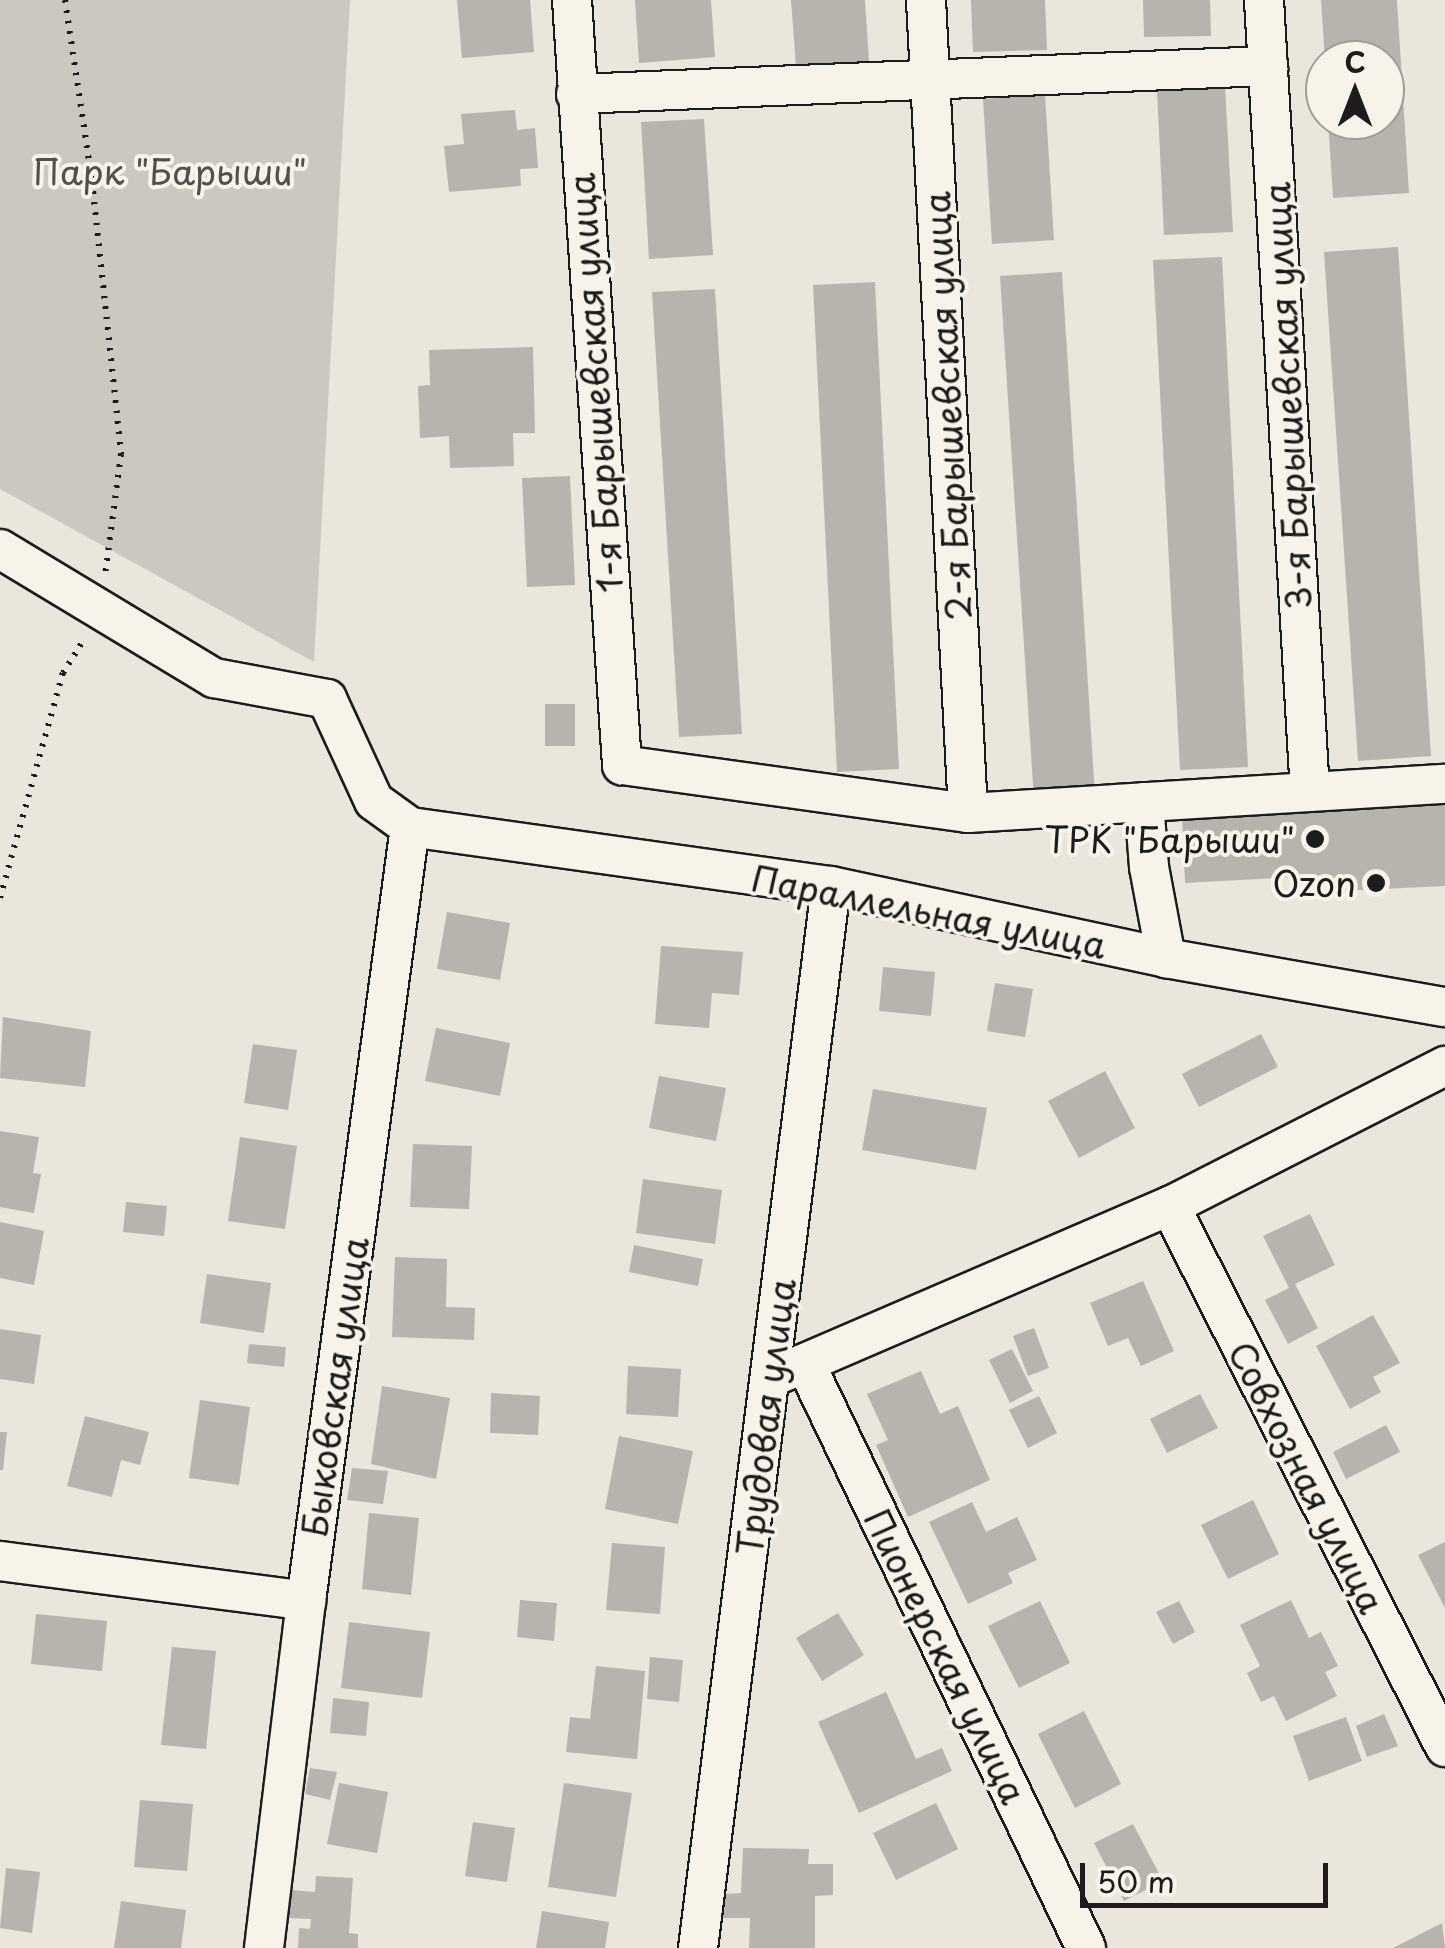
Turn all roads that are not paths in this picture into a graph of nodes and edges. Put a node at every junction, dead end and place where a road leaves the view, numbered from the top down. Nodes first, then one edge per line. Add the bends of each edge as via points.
1 (572, 0) edge
2 (926, 0) edge
3 (1264, 0) edge
4 (1268, 66) junction
5 (930, 80) junction
6 (576, 94) junction
7 (0, 549) edge
8 (1445, 784) edge
9 (1310, 792) junction
10 (1144, 802) junction
11 (968, 813) junction
12 (410, 827) junction
13 (832, 886) junction
14 (1166, 958) junction
15 (1445, 1007) edge
16 (1445, 1066) edge
17 (1170, 1206) junction
18 (806, 1364) junction
19 (770, 1378) junction
20 (0, 1561) edge
21 (306, 1602) junction
22 (1445, 1747) edge
23 (264, 1948) edge
24 (698, 1948) edge
25 (1086, 1948) edge

1 - 6 street, 1-я Барышевская улица
2 - 5 street, 2-я Барышевская улица
3 - 4 street, 3-я Барышевская улица
4 - 5 street
4 - 9 street, 3-я Барышевская улица
5 - 6 street
5 - 11 street, 2-я Барышевская улица
6 - 11 street, 1-я Барышевская улица via 622,766
7 - 12 street via 214,678 328,699 374,801
8 - 9 street
9 - 10 street
10 - 11 street
10 - 14 street
12 - 13 street, Параллельная улица
12 - 21 street, Быковская улица
13 - 14 street, Параллельная улица
13 - 19 street, Трудовая улица
14 - 15 street, Параллельная улица
16 - 17 street
17 - 18 street
17 - 22 street, Совхозная улица
18 - 19 street
18 - 25 street, Пионерская улица
19 - 24 street, Трудовая улица
20 - 21 street
21 - 23 street, Быковская улица

